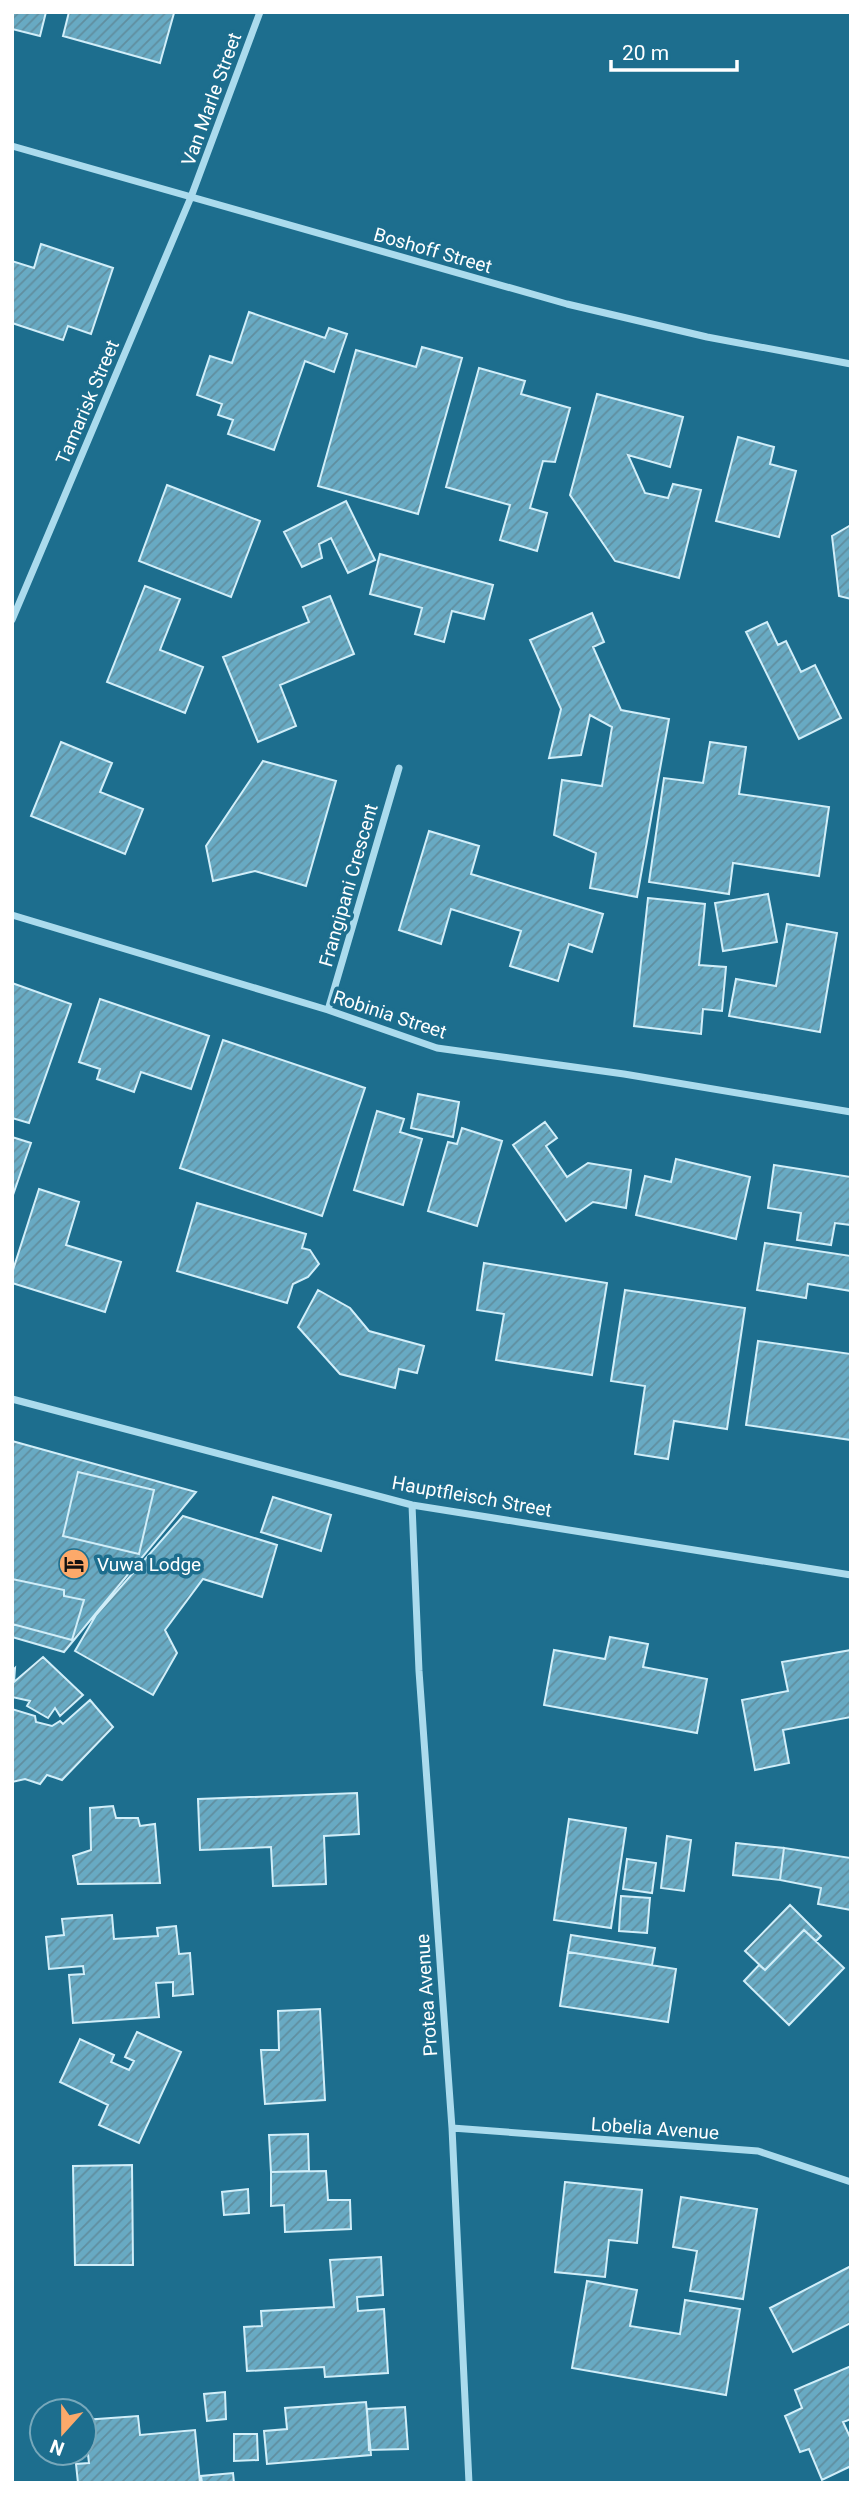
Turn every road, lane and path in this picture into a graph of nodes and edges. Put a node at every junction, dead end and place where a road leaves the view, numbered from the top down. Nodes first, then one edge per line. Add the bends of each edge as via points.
1 (260, 12) edge
2 (12, 146) edge
3 (191, 197) junction
4 (851, 364) edge
5 (12, 620) edge
6 (399, 768) dead end
7 (12, 915) edge
8 (328, 1010) junction
9 (851, 1112) edge
10 (12, 1399) edge
11 (412, 1505) junction
12 (851, 1575) edge
13 (452, 2128) junction
14 (851, 2182) edge
15 (469, 2483) edge

1 - 3 street, Van Marle Street
2 - 3 street, Boshoff Street
3 - 4 street, Boshoff Street via 567,304
3 - 5 street, Tamarisk Street
6 - 8 street, Frangipani Crescent
7 - 8 street, Robinia Street
8 - 9 street, Robinia Street via 437,1048
10 - 11 street, Hauptfleisch Street
11 - 12 street, Hauptfleisch Street
11 - 13 street, Protea Avenue via 423,1745
13 - 14 street, Lobelia Avenue via 758,2151
13 - 15 street, Protea Avenue

